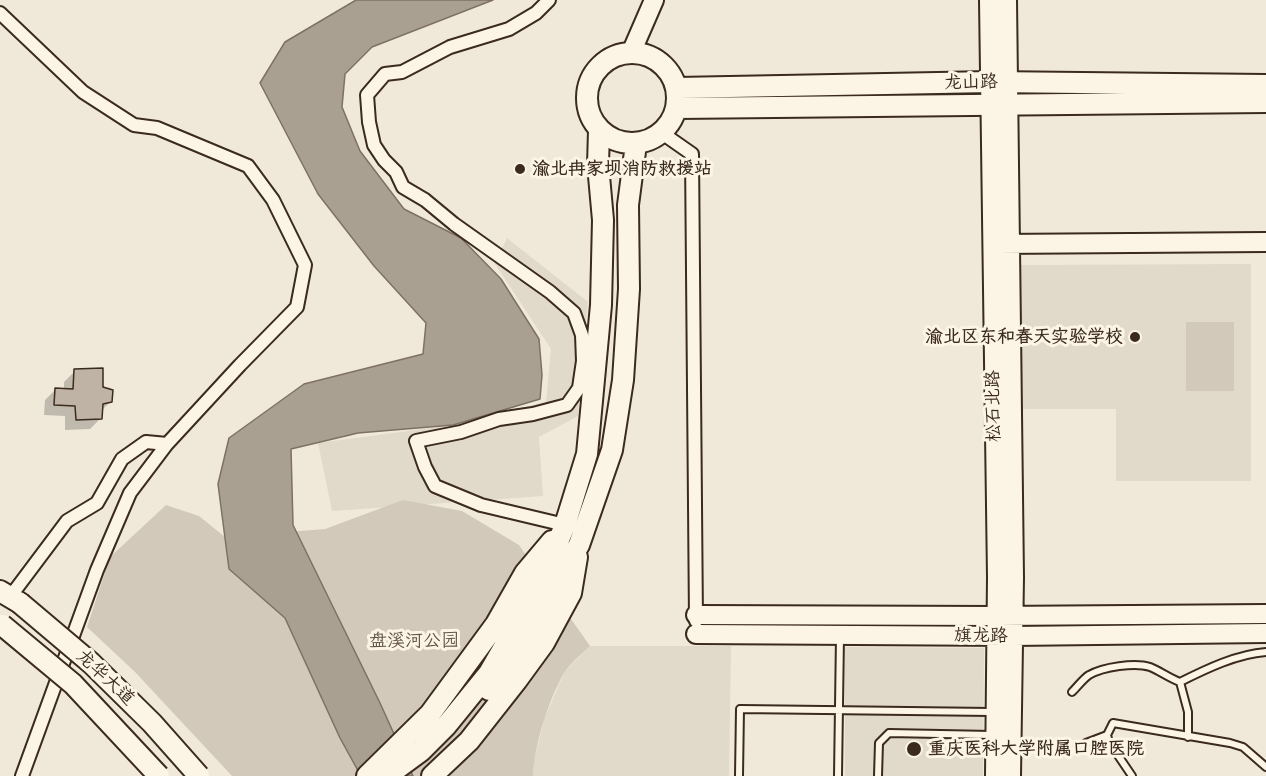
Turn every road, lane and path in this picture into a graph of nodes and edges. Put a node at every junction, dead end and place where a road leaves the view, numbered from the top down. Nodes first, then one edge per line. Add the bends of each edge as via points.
1 (549, 0) edge
2 (654, 0) edge
3 (989, 0) edge
4 (1007, 0) edge
5 (0, 13) edge
6 (631, 52) junction
7 (999, 82) junction
8 (1266, 85) edge
9 (676, 88) junction
10 (1266, 102) edge
11 (999, 104) junction
12 (677, 108) junction
13 (599, 130) junction
14 (662, 133) junction
15 (636, 144) junction
16 (1266, 242) edge
17 (1001, 244) junction
18 (166, 444) junction
19 (565, 525) junction
20 (10, 597) edge
21 (1266, 614) edge
22 (696, 615) junction
23 (1005, 616) junction
24 (1, 625) edge
25 (1266, 633) edge
26 (696, 634) joint
27 (840, 635) junction
28 (1005, 636) junction
29 (1266, 651) edge
30 (1179, 682) junction
31 (1072, 692) dead end
32 (839, 710) junction
33 (996, 712) junction
34 (450, 728) junction
35 (996, 735) junction
36 (1107, 735) junction
37 (1188, 737) junction
38 (1086, 742) dead end
39 (1266, 767) edge
40 (22, 776) edge
41 (159, 776) edge
42 (199, 776) edge
43 (367, 776) edge
44 (387, 776) edge
45 (409, 776) edge
46 (432, 776) edge
47 (739, 776) edge
48 (838, 776) edge
49 (878, 776) edge
50 (995, 776) edge
51 (1011, 776) edge
52 (1132, 776) edge

1 - 19 street via 509,29 450,47 402,72 385,74 367,95 374,145 403,187 550,292 574,313 582,335 584,361 579,388 567,405 416,441 425,466 435,486 481,505
2 - 6 main road
3 - 7 main road, 松石北路
4 - 7 main road, 松石北路
5 - 18 street via 83,92 134,125 157,128 248,166 273,200 305,265 297,307
6 - 9 main road via 661,62
6 - 13 main road via 603,63 587,88 586,103
7 - 8 main road, 龙山路
7 - 9 main road, 龙山路
7 - 11 main road, 松石北路
9 - 12 main road
10 - 11 main road, 龙山路
11 - 12 main road, 龙山路
11 - 17 main road, 松石北路
12 - 14 main road
13 - 15 main road via 622,143
13 - 19 main road via 601,305 587,454
14 - 15 main road
14 - 22 street via 692,154
15 - 34 main road via 628,205 629,289 623,380 612,450 579,545 555,584 535,629 508,668
16 - 17 main road
17 - 23 main road, 松石北路
18 - 20 street via 146,442 122,459 98,503 67,521
18 - 40 street via 130,493
19 - 34 main road via 525,573 496,624
20 - 42 main road, 龙华大道, bridge via 91,663
21 - 23 main road
22 - 23 main road
22 - 26 street
23 - 28 main road, 松石北路
24 - 41 main road, 龙华大道, bridge via 72,684
25 - 28 main road, 旗龙路
26 - 27 main road, 旗龙路
27 - 28 main road, 旗龙路
27 - 32 lane
28 - 33 main road, 松石北路
28 - 51 main road, 松石北路
29 - 30 lane
30 - 31 lane via 1148,667 1126,665 1088,676
30 - 37 lane via 1188,712
32 - 33 lane
32 - 47 lane via 740,709
32 - 48 lane
33 - 35 main road, 松石北路
34 - 43 main road
34 - 44 main road
34 - 45 main road via 427,763
34 - 46 main road
35 - 49 lane via 889,733 879,743
35 - 50 main road, 松石北路
36 - 37 lane via 1113,723 1118,723
36 - 38 lane
36 - 52 lane
37 - 39 lane via 1243,747

